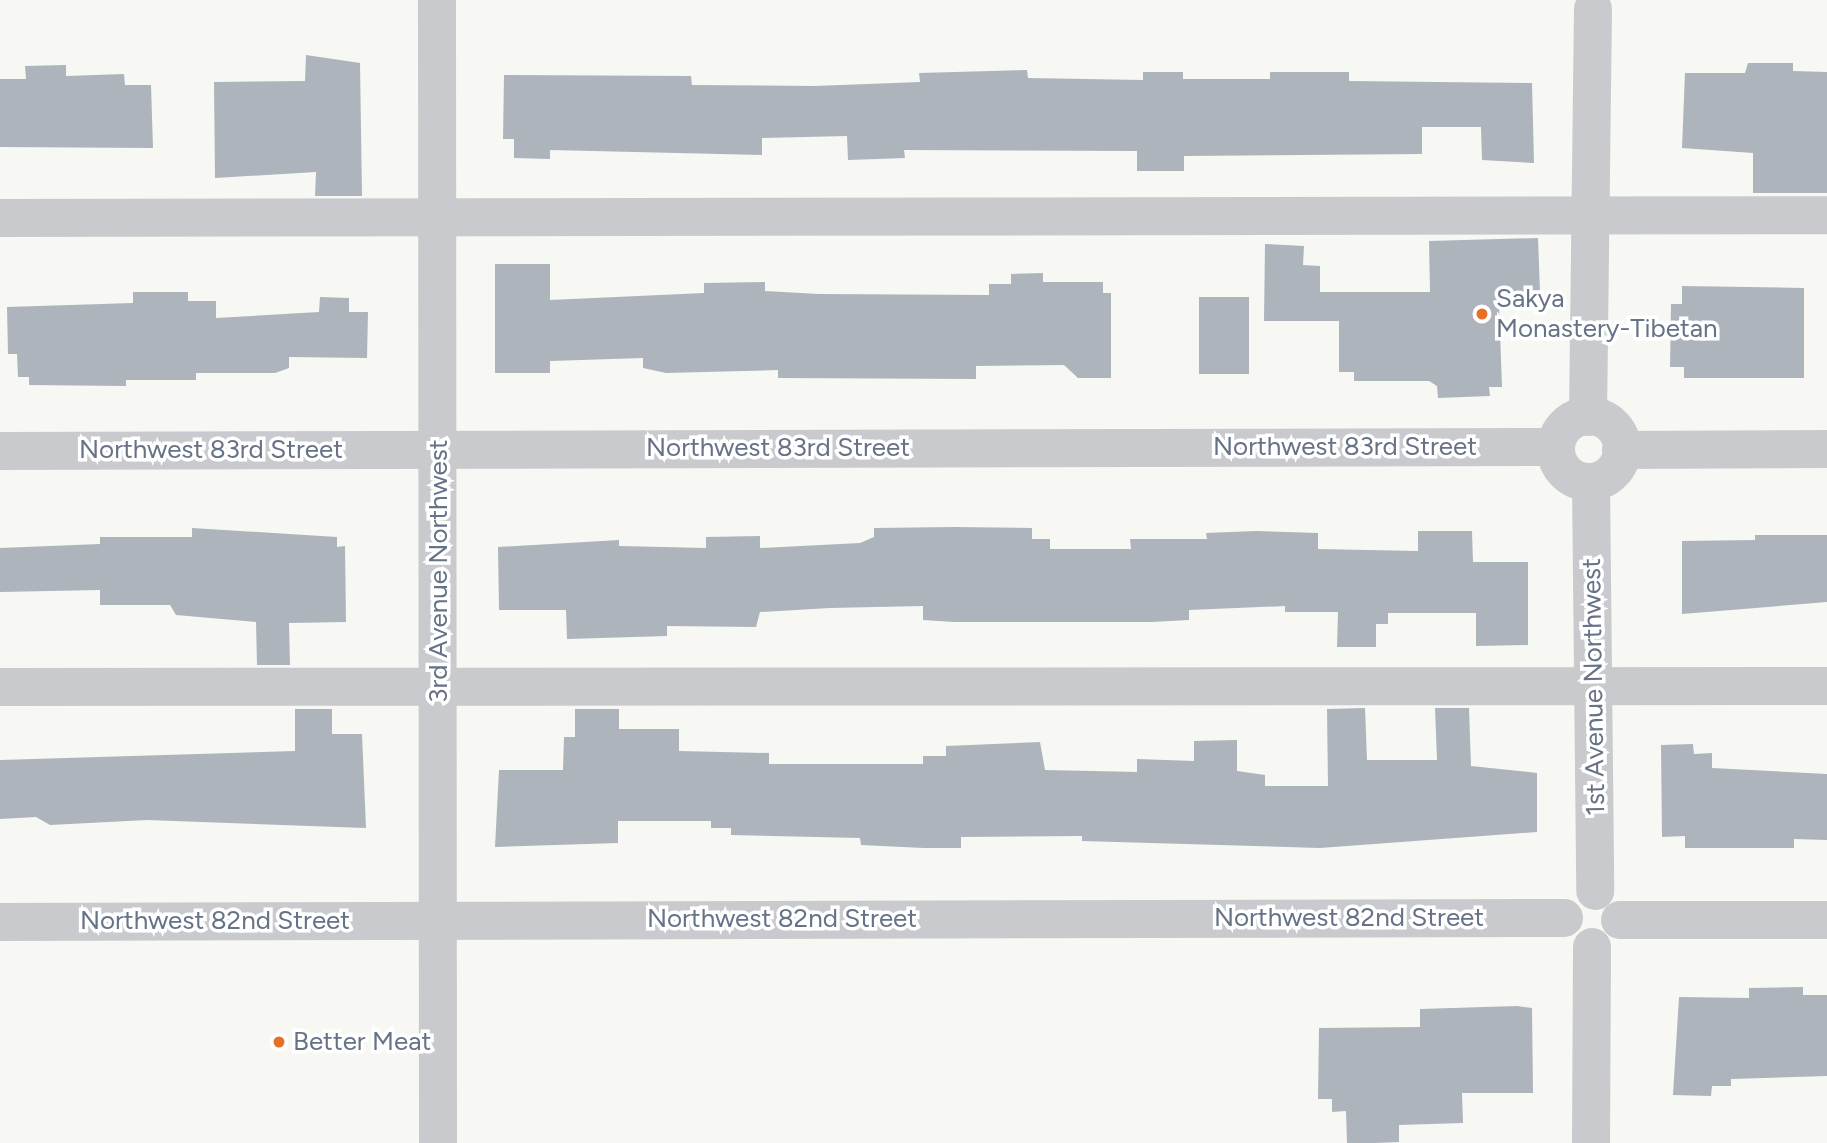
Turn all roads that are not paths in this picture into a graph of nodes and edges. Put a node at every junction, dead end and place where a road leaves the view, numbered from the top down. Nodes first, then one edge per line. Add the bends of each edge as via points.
1 (437, 0) edge
2 (1592, 3) edge
3 (1827, 215) edge
4 (1592, 216) junction
5 (440, 217) junction
6 (0, 218) edge
7 (1588, 417) junction
8 (1556, 447) junction
9 (439, 449) junction
10 (1827, 449) edge
11 (1621, 450) junction
12 (0, 451) edge
13 (1591, 482) junction
14 (1827, 685) edge
15 (1595, 686) junction
16 (0, 688) edge
17 (439, 690) junction
18 (1595, 891) junction
19 (1564, 918) junction
20 (439, 920) junction
21 (1620, 920) junction
22 (1827, 920) edge
23 (0, 922) edge
24 (1592, 947) junction
25 (438, 1143) edge
26 (1591, 1143) edge

1 - 5 street, 3rd Avenue Northwest
2 - 4 street
3 - 4 street
4 - 5 street
4 - 7 street
5 - 6 street
5 - 9 street, 3rd Avenue Northwest
7 - 8 street via 1565,427
7 - 11 street via 1613,427
8 - 9 street, Northwest 83rd Street
8 - 13 street via 1562,468
9 - 12 street, Northwest 83rd Street
9 - 17 street, 3rd Avenue Northwest
10 - 11 street
11 - 13 street via 1611,474
13 - 15 street, 1st Avenue Northwest
14 - 15 street
15 - 17 street
15 - 18 street, 1st Avenue Northwest
16 - 17 street
17 - 20 street, 3rd Avenue Northwest
18 - 19 street via 1571,900
18 - 21 street via 1611,898
19 - 20 street, Northwest 82nd Street
19 - 24 street via 1569,936
20 - 23 street, Northwest 82nd Street
20 - 25 street, 3rd Avenue Northwest
21 - 22 street
21 - 24 street via 1613,938
24 - 26 street

